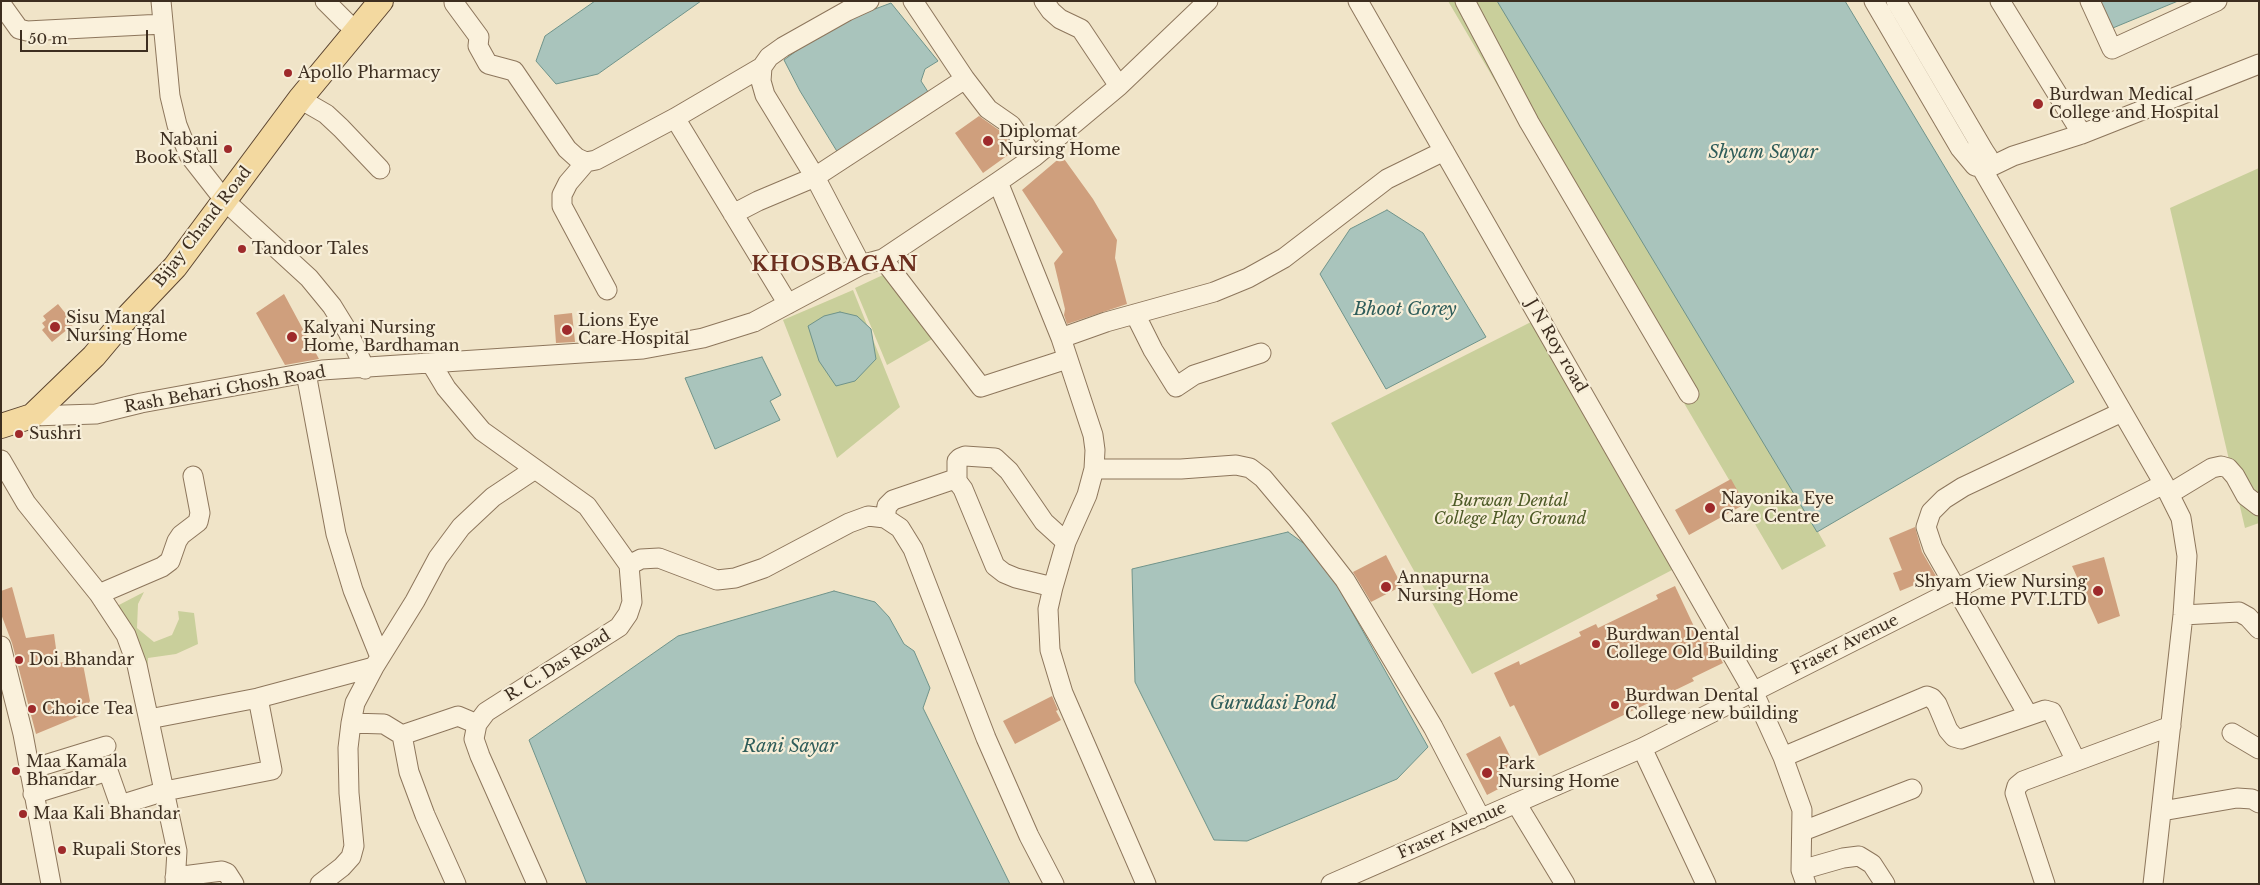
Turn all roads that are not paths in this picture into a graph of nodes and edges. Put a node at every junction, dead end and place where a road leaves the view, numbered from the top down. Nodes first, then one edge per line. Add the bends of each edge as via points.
1 (161, 1) edge
2 (325, 1) edge
3 (363, 1) edge
4 (381, 1) edge
5 (456, 1) edge
6 (869, 1) edge
7 (913, 1) edge
8 (1044, 1) edge
9 (1208, 1) edge
10 (1358, 1) edge
11 (1465, 1) edge
12 (1874, 1) edge
13 (1896, 1) edge
14 (2000, 1) edge
15 (2090, 1) edge
16 (2217, 1) edge
17 (1, 4) edge
18 (346, 22) junction
19 (163, 24) junction
20 (2259, 64) edge
21 (762, 66) junction
22 (966, 79) junction
23 (1119, 86) junction
24 (300, 99) junction
25 (675, 118) junction
26 (2082, 134) junction
27 (1444, 151) junction
28 (1034, 157) junction
29 (586, 162) junction
30 (380, 168) dead end
31 (1985, 168) junction
32 (815, 177) junction
33 (998, 182) junction
34 (221, 194) junction
35 (733, 214) junction
36 (883, 258) junction
37 (861, 265) junction
38 (607, 290) dead end
39 (788, 304) junction
40 (1135, 314) junction
41 (1060, 338) junction
42 (1261, 354) dead end
43 (1067, 359) junction
44 (432, 362) junction
45 (365, 369) junction
46 (306, 373) junction
47 (1690, 394) dead end
48 (2122, 412) junction
49 (1, 414) edge
50 (32, 416) junction
51 (1, 426) edge
52 (1, 460) edge
53 (535, 469) junction
54 (1094, 469) junction
55 (193, 476) dead end
56 (956, 481) junction
57 (2167, 489) junction
58 (2259, 506) edge
59 (885, 518) junction
60 (1066, 542) junction
61 (629, 565) junction
62 (1053, 587) junction
63 (1956, 590) junction
64 (99, 594) junction
65 (2183, 615) junction
66 (2259, 629) edge
67 (1, 646) edge
68 (377, 662) junction
69 (1753, 691) junction
70 (258, 698) junction
71 (2028, 715) junction
72 (148, 719) junction
73 (351, 722) junction
74 (477, 724) junction
75 (2171, 726) junction
76 (2232, 734) dead end
77 (402, 735) junction
78 (106, 746) dead end
79 (1642, 748) junction
80 (2259, 749) edge
81 (1783, 757) junction
82 (2076, 761) junction
83 (28, 770) junction
84 (1912, 788) dead end
85 (165, 791) junction
86 (33, 794) junction
87 (1516, 803) junction
88 (2259, 803) edge
89 (2162, 811) junction
90 (1481, 819) junction
91 (1803, 831) junction
92 (1803, 877) edge
93 (175, 880) edge
94 (51, 884) edge
95 (234, 884) edge
96 (320, 884) edge
97 (456, 884) edge
98 (537, 884) edge
99 (1054, 884) edge
100 (1146, 884) edge
101 (1331, 884) edge
102 (1565, 884) edge
103 (1706, 884) edge
104 (1885, 884) edge
105 (2045, 884) edge
106 (2153, 884) edge

1 - 19 street
2 - 18 street
3 - 18 main road, Bijay Chand Road
4 - 24 main road, Bijay Chand Road
5 - 29 street via 454,3 479,37 478,46 488,64 514,71 568,149
6 - 21 street via 783,47
7 - 22 street
8 - 23 street via 1060,19 1081,29
9 - 23 street, Rash Behari Ghosh Road
10 - 27 street, J N Roy road
11 - 47 street via 1529,122
12 - 31 street via 1960,148 1975,166
13 - 31 street via 1988,157
14 - 26 street
15 - 16 street via 2112,49
17 - 19 street via 19,29 27,31
18 - 34 main road, Bijay Chand Road
19 - 34 street via 170,96 177,125 189,154
20 - 26 street
21 - 25 street
21 - 32 street via 761,81 765,95
22 - 28 street via 993,114 1011,125
22 - 32 street
23 - 28 street, Rash Behari Ghosh Road
24 - 30 street via 331,118
24 - 34 main road, Bijay Chand Road
25 - 29 street via 596,160
25 - 35 street
26 - 31 street
27 - 40 street via 1387,179 1284,258 1248,278 1214,292
27 - 69 street, J N Roy road
28 - 33 street, Rash Behari Ghosh Road
29 - 38 street via 568,183 562,195 562,206
31 - 48 street
32 - 35 street
32 - 37 street
33 - 36 street, Rash Behari Ghosh Road
33 - 41 street
34 - 45 street via 288,258 332,306
34 - 49 main road, Bijay Chand Road via 50,384 26,404
34 - 50 main road, Bijay Chand Road via 174,267 94,356
35 - 39 street
36 - 37 street, Rash Behari Ghosh Road
36 - 43 street via 981,387
37 - 39 street, Rash Behari Ghosh Road
39 - 44 street, Rash Behari Ghosh Road via 754,322 703,338 642,349
40 - 41 street
40 - 42 street via 1176,386 1194,375
41 - 43 street
43 - 54 street via 1093,435
44 - 45 street, Rash Behari Ghosh Road
44 - 53 street via 446,388 482,431
45 - 46 street, Rash Behari Ghosh Road
46 - 50 street, Rash Behari Ghosh Road via 96,414
46 - 68 street via 336,534
48 - 57 street
48 - 63 street via 1963,488 1944,499 1931,512 1926,527 1932,548
50 - 51 main road, Bijay Chand Road
52 - 64 street via 26,503
53 - 61 street via 587,506
53 - 68 street via 493,497 461,527 438,558
54 - 60 street via 1087,495
54 - 90 street via 1236,465 1250,468 1263,478 1345,580 1433,727
55 - 64 street via 200,513 198,522 181,535 170,561
56 - 59 street via 893,500 887,506
56 - 60 street via 960,458 995,458 1009,470 1044,522
56 - 62 street via 963,489 995,566 1004,574
57 - 58 street, Fraser Avenue via 2221,466 2228,468 2246,496
57 - 63 street, Fraser Avenue
57 - 65 street via 2181,518 2187,556
59 - 61 street via 868,516 849,523 764,568 735,578 717,580 658,558 642,559
59 - 99 street via 900,528 913,549 986,738
60 - 62 street
61 - 74 street, R. C. Das Road via 632,602 619,627 486,712
62 - 100 street via 1047,626 1050,650 1063,693
63 - 69 street, Fraser Avenue
63 - 71 street
64 - 72 street via 126,635 137,665
65 - 66 street via 2239,612
65 - 75 street
67 - 83 street
68 - 70 street
68 - 73 street via 356,703
69 - 79 street, Fraser Avenue
69 - 81 street, J N Roy road
70 - 72 street
70 - 85 street via 272,770
71 - 81 street via 1961,739 1948,730 1937,704 1927,696
71 - 82 street via 2045,710 2052,712
72 - 85 street
73 - 77 street via 384,724
73 - 96 street via 349,794 354,846 351,857
74 - 77 street via 458,716
74 - 98 street via 474,739 480,756
75 - 82 street
75 - 89 street
76 - 80 street
77 - 97 street via 409,772
78 - 83 street
79 - 87 street, Fraser Avenue
79 - 103 street
81 - 91 street, J N Roy road via 1802,810
82 - 105 street via 2023,781 2015,793
83 - 86 street
84 - 91 street
85 - 86 street via 120,804 108,772
85 - 93 street via 177,851
86 - 94 street
87 - 90 street, Fraser Avenue
87 - 102 street
88 - 89 street via 2237,798
89 - 106 street
90 - 101 street, Fraser Avenue
91 - 92 street, J N Roy road
92 - 104 street via 1843,858 1859,856 1872,864
93 - 95 street via 222,871

